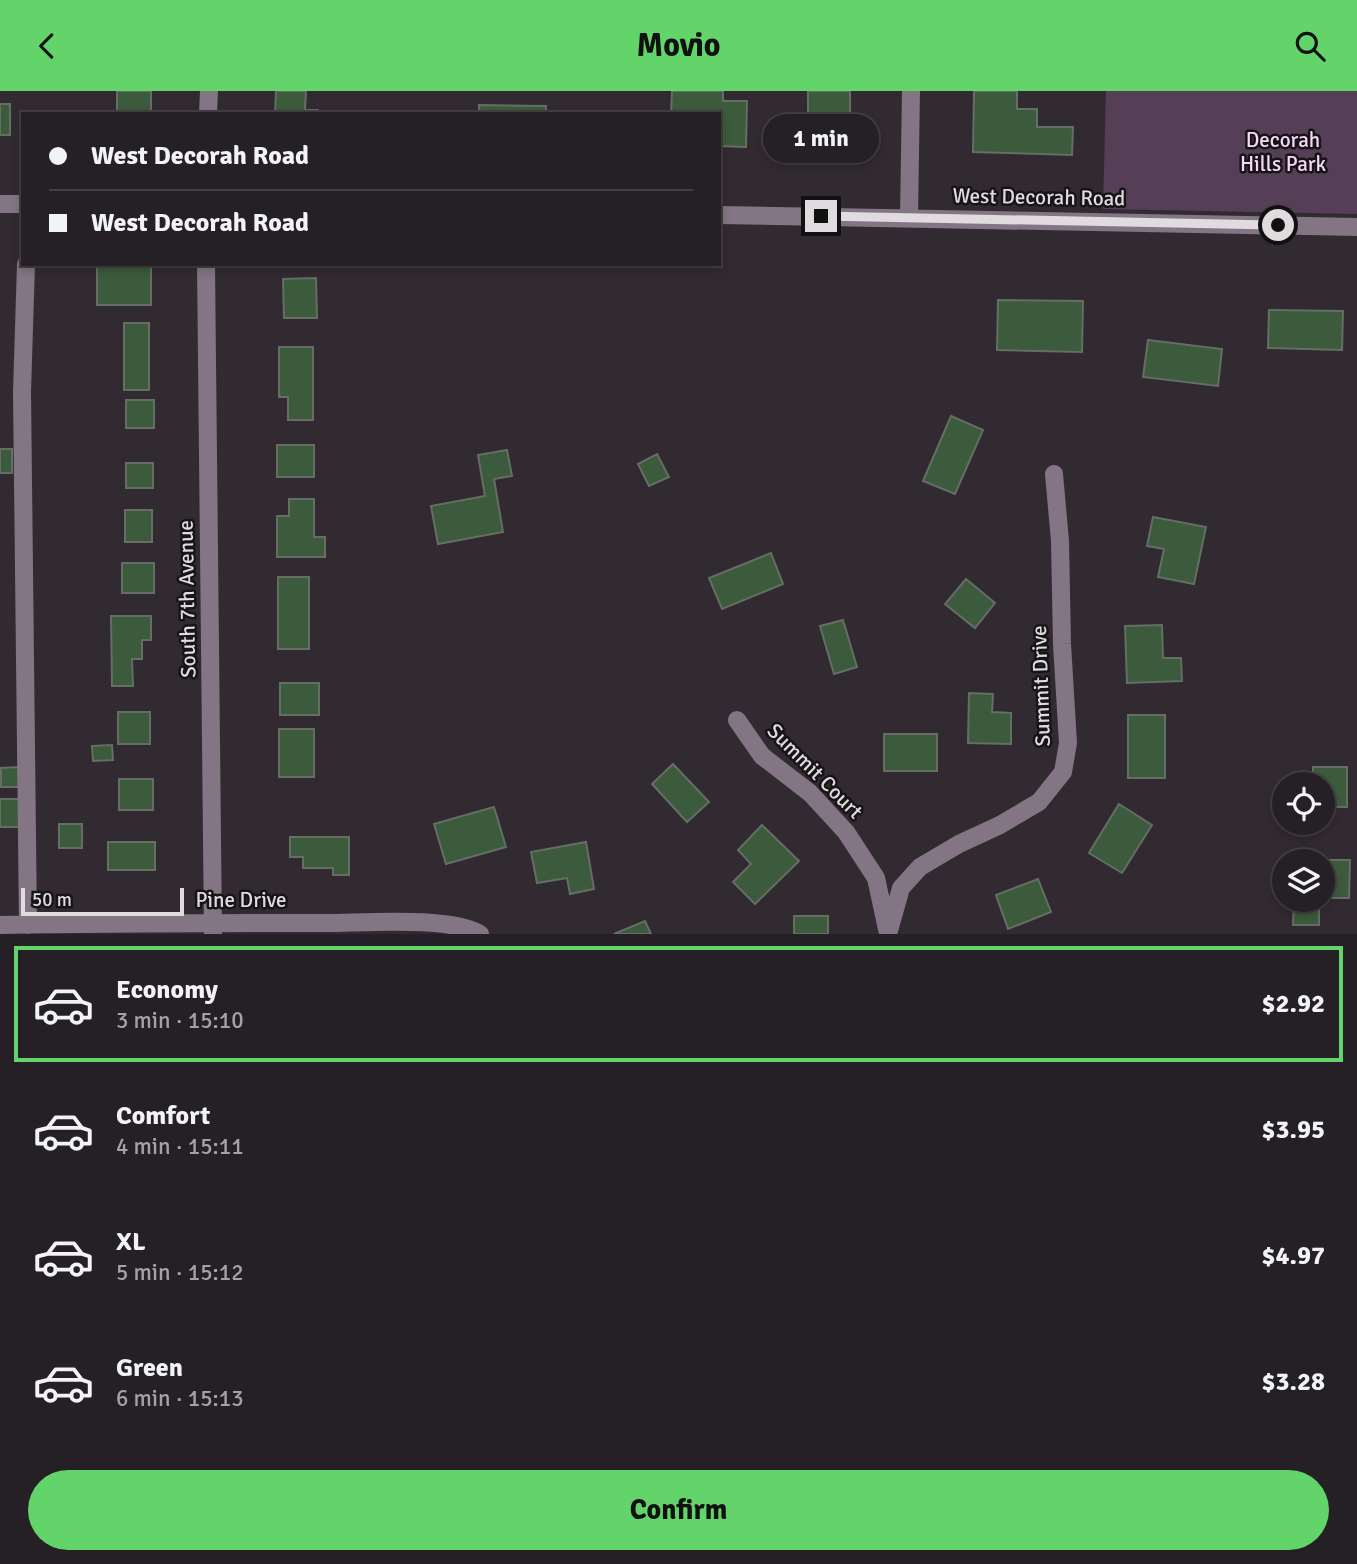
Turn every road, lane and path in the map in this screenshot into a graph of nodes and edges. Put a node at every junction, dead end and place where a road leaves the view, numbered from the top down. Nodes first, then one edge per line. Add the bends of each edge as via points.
1 (209, 91) edge
2 (911, 91) edge
3 (208, 112) edge
4 (0, 204) edge
5 (21, 204) edge
6 (721, 215) edge
7 (909, 217) junction
8 (1357, 227) edge
9 (26, 266) edge
10 (206, 266) edge
11 (1055, 474) dead end
12 (737, 720) dead end
13 (28, 925) junction
14 (0, 926) edge
15 (213, 929) edge
16 (382, 929) edge
17 (888, 933) edge
18 (480, 934) edge

1 - 3 street
2 - 7 street
4 - 5 street
6 - 7 street, West Decorah Road
7 - 8 street, West Decorah Road
9 - 13 street via 22,406
10 - 15 street, South 7th Avenue
11 - 17 street, Summit Drive via 1068,743 1063,772 1040,802 920,867 901,888
12 - 17 street, Summit Court via 762,756 810,793 846,831 876,878
13 - 14 street, Pine Drive
13 - 15 street, Pine Drive
15 - 16 street, Pine Drive
16 - 18 street, Pine Drive via 422,922

